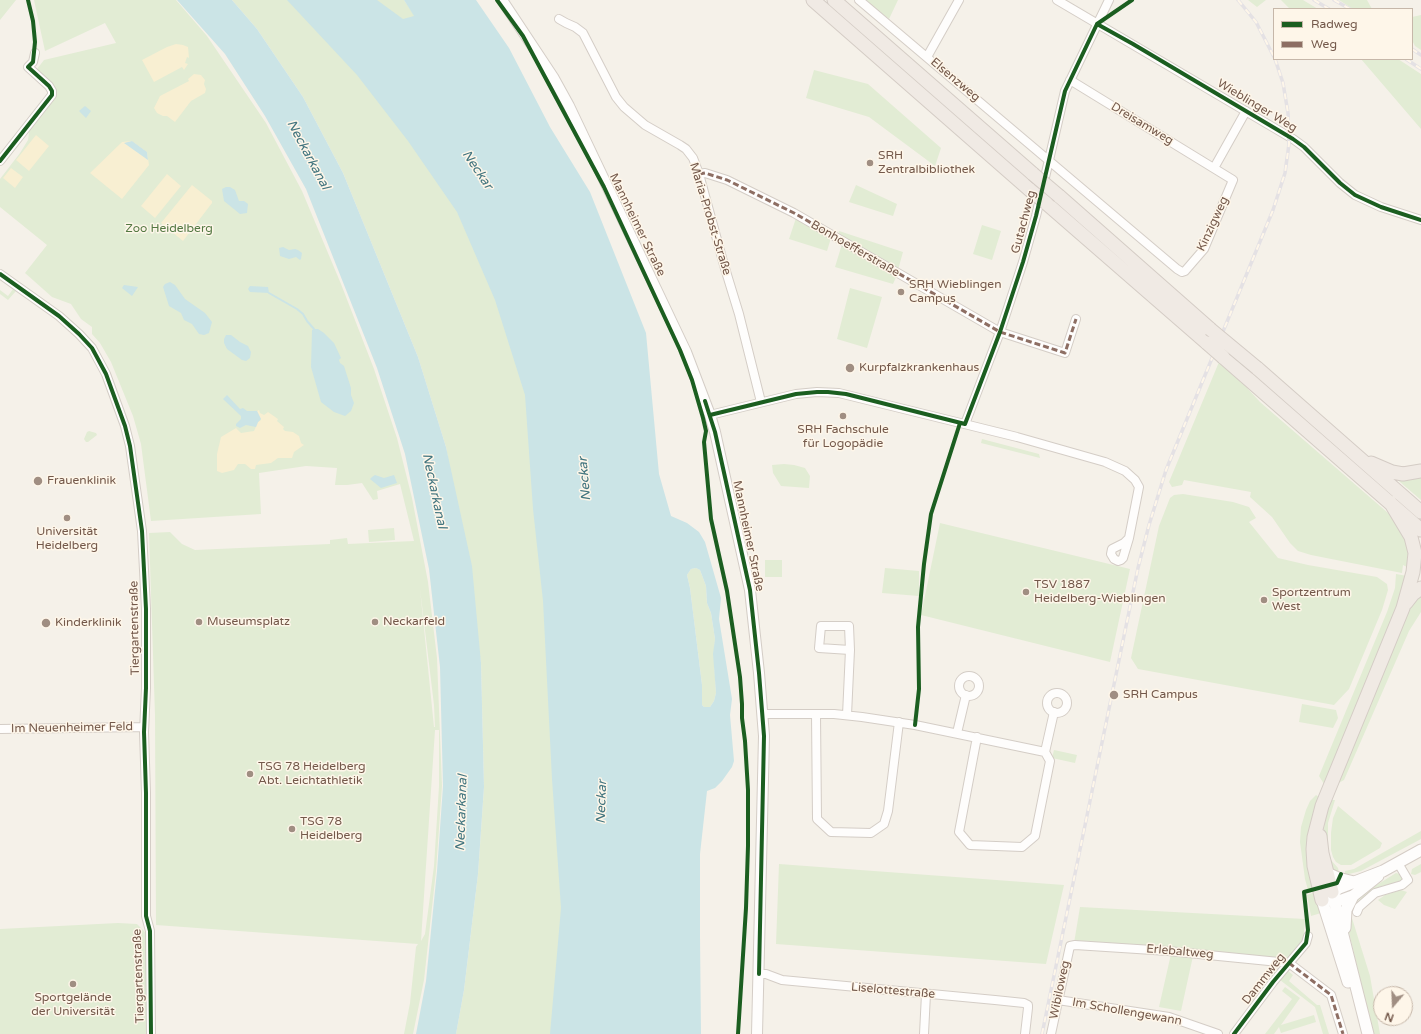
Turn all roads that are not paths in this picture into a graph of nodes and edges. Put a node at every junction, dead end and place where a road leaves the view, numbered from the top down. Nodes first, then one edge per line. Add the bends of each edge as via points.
1 (502, 0) edge
2 (813, 0) edge
3 (834, 0) edge
4 (859, 0) edge
5 (959, 0) edge
6 (1057, 0) edge
7 (1108, 0) edge
8 (559, 19) dead end
9 (1097, 24) junction
10 (35, 53) dead end
11 (927, 57) junction
12 (1070, 80) junction
13 (1246, 112) junction
14 (0, 161) edge
15 (1050, 161) junction
16 (1214, 168) junction
17 (699, 174) junction
18 (1421, 220) edge
19 (0, 274) edge
20 (1076, 319) dead end
21 (1000, 332) junction
22 (761, 402) junction
23 (710, 415) junction
24 (965, 424) junction
25 (1356, 455) junction
26 (1421, 471) edge
27 (1390, 502) junction
28 (1421, 512) edge
29 (1421, 530) edge
30 (1129, 538) dead end
31 (1417, 586) edge
32 (850, 650) junction
33 (966, 695) dead end
34 (1054, 712) dead end
35 (762, 714) junction
36 (816, 714) junction
37 (847, 715) junction
38 (899, 722) junction
39 (144, 727) junction
40 (0, 729) edge
41 (957, 733) junction
42 (977, 737) junction
43 (1046, 752) junction
44 (1318, 822) junction
45 (1421, 850) edge
46 (1398, 863) junction
47 (1383, 871) junction
48 (1327, 873) junction
49 (1354, 882) junction
50 (1353, 896) junction
51 (1330, 898) junction
52 (1357, 912) dead end
53 (1308, 936) dead end
54 (1345, 941) junction
55 (1070, 946) joint
56 (1289, 963) junction
57 (759, 974) junction
58 (926, 994) junction
59 (1058, 1000) junction
60 (151, 1034) edge
61 (757, 1034) edge
62 (924, 1034) edge
63 (1025, 1034) edge
64 (1051, 1034) edge
65 (1218, 1034) edge
66 (1234, 1034) edge
67 (1343, 1034) edge
68 (1367, 1034) edge

1 - 23 street, Mannheimer Straße via 554,77 569,106 686,352
2 - 27 highway, bridge
3 - 25 highway, bridge
4 - 11 street, Elsenzweg
5 - 11 street
6 - 9 street, Wieblinger Weg
7 - 9 street, Gutachweg
8 - 17 street, Maria-Probst-Straße via 583,33 616,97 624,107 645,125 686,149 693,158
9 - 12 street, Gutachweg
9 - 13 street, Wieblinger Weg
10 - 14 street via 33,62 28,67 49,86 52,95
11 - 15 street, Elsenzweg
12 - 15 street, Gutachweg via 1065,91
12 - 16 street, Dreisamweg
13 - 16 street
13 - 18 street, Wieblinger Weg via 1299,143 1355,195 1375,205
15 - 16 street, Kinzigweg via 1182,272 1204,249 1234,180
15 - 21 street, Gutachweg via 1024,262
17 - 21 street, Bonhoefferstraße via 704,173 727,180 794,213
17 - 22 street, Maria-Probst-Straße
19 - 39 street, Tiergartenstraße via 59,316 92,348 106,374 125,426 142,535 146,609
20 - 21 street, Bonhoefferstraße via 1065,353
21 - 24 street, Gutachweg
22 - 23 street
22 - 24 street via 808,393 839,393
23 - 35 street, Mannheimer Straße via 750,590
24 - 30 street via 1098,460 1125,471 1139,487
25 - 26 highway via 1392,472 1403,474
25 - 28 highway
27 - 29 highway
27 - 31 highway via 1408,530 1414,546
31 - 44 highway via 1403,608 1327,791
32 - 32 street via 849,626 820,626 819,648
32 - 37 street
33 - 41 street
34 - 43 street
35 - 36 street
35 - 57 street, Mannheimer Straße via 764,736
36 - 37 street
36 - 38 street via 817,819 831,832 872,833 884,824 888,811
37 - 38 street
38 - 41 street
39 - 40 street, Im Neuenheimer Feld
39 - 60 street, Tiergartenstraße via 146,916 150,931
41 - 42 street
42 - 43 street
42 - 43 street via 959,832 970,844 1022,847 1035,836 1050,761
44 - 48 highway
44 - 51 highway via 1314,836 1314,866
45 - 46 main road
46 - 47 main road
46 - 52 street via 1408,880 1402,885 1375,893
47 - 49 main road
47 - 50 main road
48 - 49 main road
48 - 51 highway
49 - 51 main road
50 - 51 main road via 1342,900
50 - 54 main road via 1345,914
51 - 54 main road
51 - 68 main road via 1348,983
53 - 56 street, Dammweg via 1306,943
54 - 68 main road
55 - 56 street, Erlebaltweg via 1168,951
55 - 59 street, Wibiloweg
56 - 66 street, Dammweg
56 - 67 street, Dammweg via 1332,995
57 - 58 street, Liselottestraße via 782,980
57 - 61 street, Mannheimer Straße
58 - 62 street
58 - 63 street, Liselottestraße via 1028,1005
59 - 64 street, Wibiloweg
59 - 65 street, Im Schollengewann via 1169,1017

